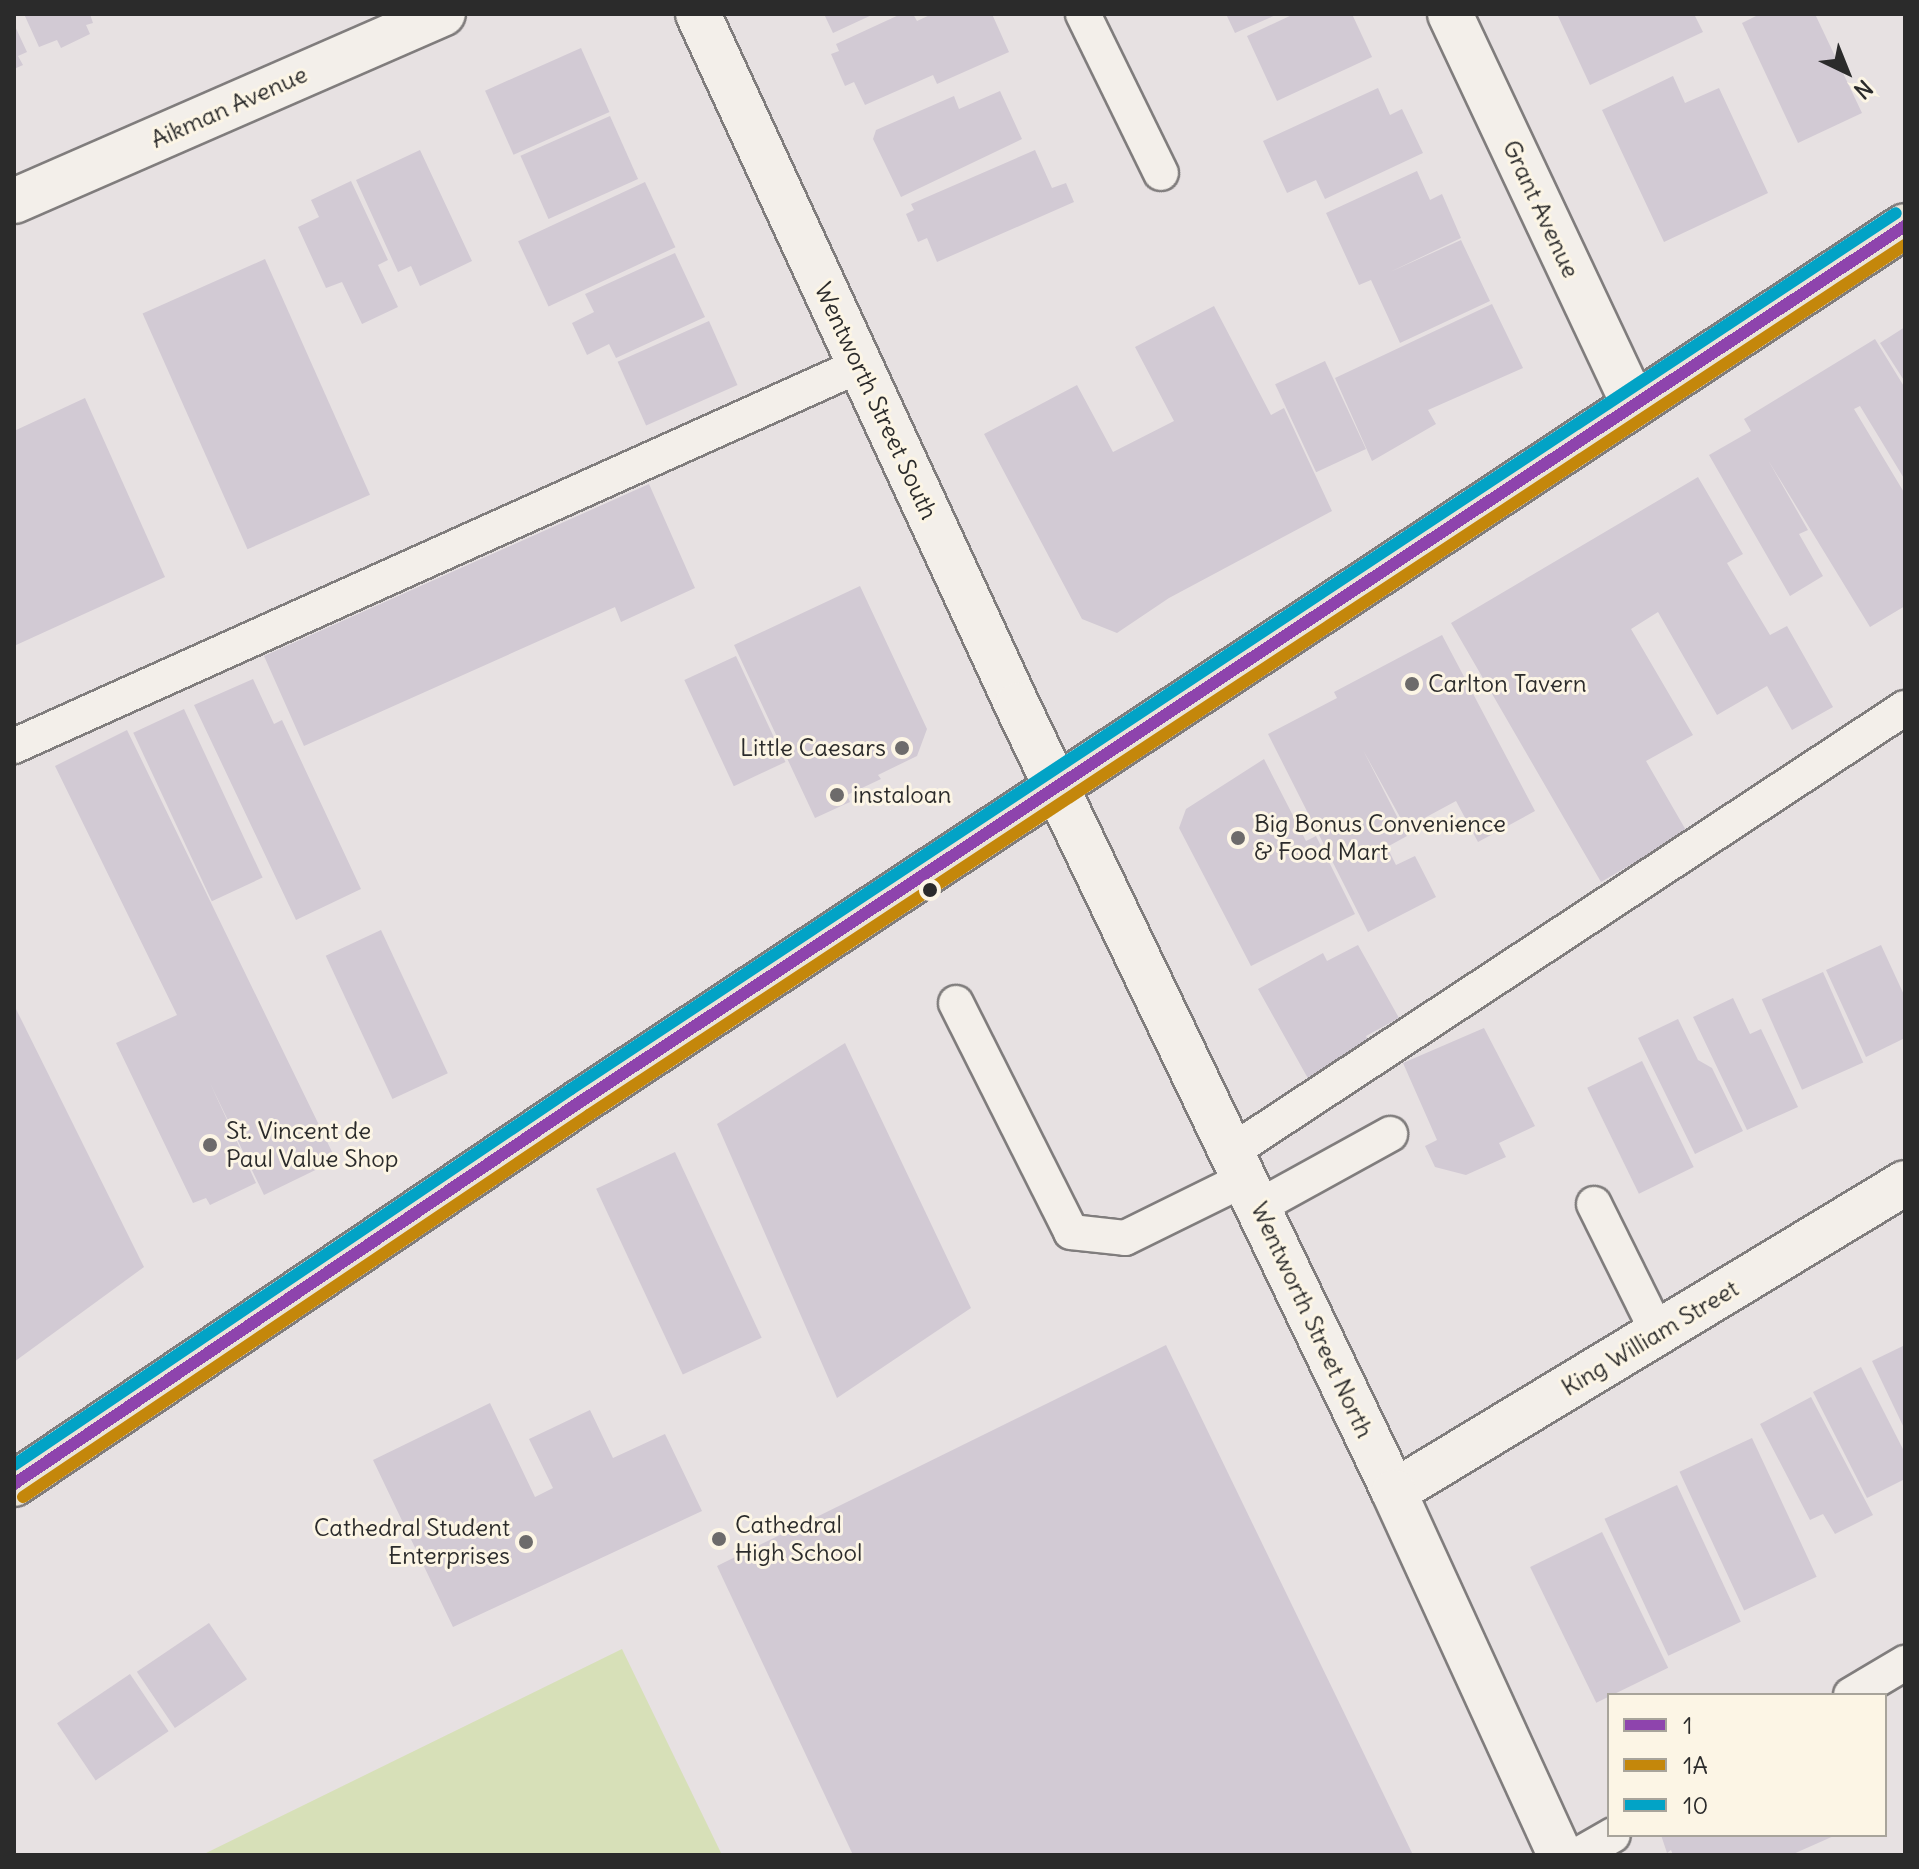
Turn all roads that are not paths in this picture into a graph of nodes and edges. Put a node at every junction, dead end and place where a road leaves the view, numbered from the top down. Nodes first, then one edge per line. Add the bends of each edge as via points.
1 (443, 14) edge
2 (698, 14) edge
3 (1083, 14) edge
4 (1450, 14) edge
5 (1161, 173) dead end
6 (14, 201) edge
7 (1905, 226) edge
8 (860, 365) junction
9 (1633, 403) junction
10 (1905, 708) edge
11 (14, 746) edge
12 (1058, 787) junction
13 (956, 1003) dead end
14 (1390, 1134) dead end
15 (1245, 1180) junction
16 (1905, 1183) edge
17 (1594, 1204) dead end
18 (1658, 1333) junction
19 (14, 1484) edge
20 (1394, 1492) junction
21 (1905, 1663) edge
22 (1854, 1693) edge
23 (1610, 1837) edge
24 (1560, 1855) edge
25 (1578, 1855) edge

1 - 6 main road, Aikman Avenue
2 - 8 main road, Wentworth Street South
3 - 5 lane
4 - 9 main road, Grant Avenue
7 - 9 main road
8 - 11 lane
8 - 12 main road, Wentworth Street South
9 - 12 main road
10 - 15 lane
12 - 15 main road, Wentworth Street North
12 - 19 main road
13 - 15 lane via 1071,1232 1125,1238
14 - 15 lane
15 - 20 main road, Wentworth Street North
16 - 18 main road, King William Street
17 - 18 lane
18 - 20 main road, King William Street
20 - 24 main road, Wentworth Street North
21 - 22 lane
23 - 25 lane

